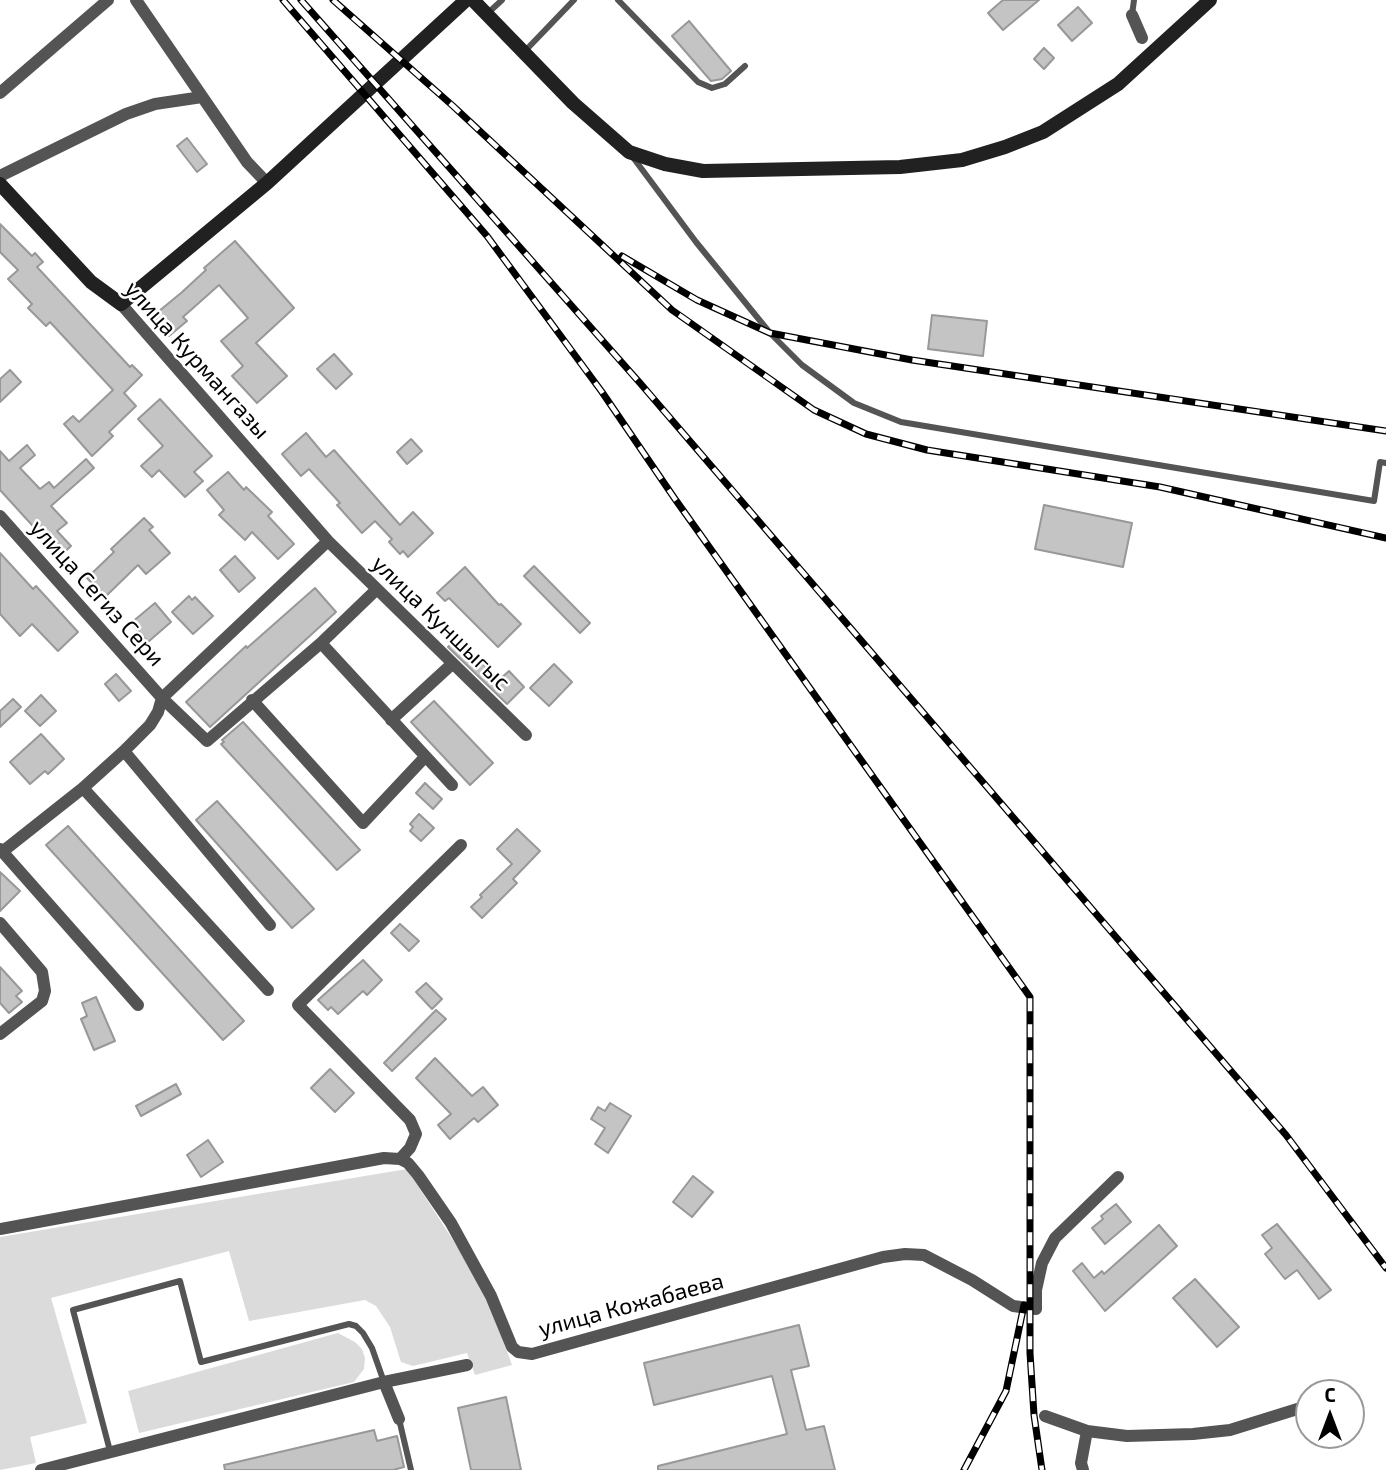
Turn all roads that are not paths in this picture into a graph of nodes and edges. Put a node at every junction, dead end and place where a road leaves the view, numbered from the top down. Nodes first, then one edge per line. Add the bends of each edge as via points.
1 (108, 0) edge
2 (136, 0) edge
3 (466, 0) edge
4 (473, 0) edge
5 (502, 0) edge
6 (574, 0) edge
7 (618, 0) edge
8 (1134, 0) edge
9 (1210, 0) edge
10 (487, 15) junction
11 (1132, 15) joint
12 (1142, 38) joint
13 (523, 52) junction
14 (1146, 59) junction
15 (745, 66) dead end
16 (0, 93) edge
17 (202, 97) junction
18 (629, 152) junction
19 (0, 176) edge
20 (267, 183) junction
21 (0, 184) edge
22 (121, 303) junction
23 (1386, 463) edge
24 (0, 516) edge
25 (328, 541) junction
26 (376, 590) junction
27 (321, 643) junction
28 (452, 664) junction
29 (162, 698) junction
30 (252, 700) junction
31 (391, 720) junction
32 (526, 735) dead end
33 (124, 751) junction
34 (425, 757) junction
35 (452, 785) dead end
36 (83, 788) junction
37 (461, 845) dead end
38 (1, 851) edge
39 (0, 923) edge
40 (270, 925) dead end
41 (268, 990) dead end
42 (138, 1005) dead end
43 (0, 1034) edge
44 (400, 1158) junction
45 (1118, 1177) dead end
46 (0, 1229) edge
47 (467, 1365) dead end
48 (384, 1382) junction
49 (1295, 1410) edge
50 (1045, 1416) dead end
51 (399, 1419) joint
52 (1087, 1431) junction
53 (110, 1451) junction
54 (41, 1470) edge
55 (411, 1470) edge
56 (1083, 1470) edge

1 - 16 street
2 - 17 street
3 - 20 main road
4 - 10 main road
5 - 10 lane
6 - 13 lane
7 - 15 lane via 698,82 712,88 724,84
8 - 11 lane
9 - 14 main road
10 - 13 main road
11 - 12 street
12 - 14 lane
13 - 18 main road
14 - 18 main road via 1118,84 1043,132 962,160 900,167 703,171
17 - 19 street via 125,114
17 - 20 street
18 - 23 lane via 770,333 802,365 854,403 901,422 1374,501 1380,462
20 - 22 main road
21 - 22 main road, улица Курмангазы via 91,282
22 - 25 street, улица Курмангазы
24 - 29 street, улица Сегиз Сери
25 - 26 street, улица Куншыгыс
25 - 29 street
26 - 27 street
26 - 28 street, улица Куншыгыс
27 - 30 street
27 - 31 street
28 - 31 street
28 - 32 street, улица Куншыгыс
29 - 30 street, улица Сегиз Сери via 207,741
29 - 33 street via 150,725
30 - 34 street via 363,823
31 - 34 street
33 - 36 street
33 - 40 street
34 - 35 street
36 - 38 street
36 - 41 street
37 - 44 street via 298,1005 410,1120 416,1134
38 - 42 street
39 - 43 street via 42,972 45,991 42,1000
44 - 45 street, улица Кожабаева via 418,1175 451,1223 491,1296 512,1347 524,1353 542,1352 905,1254 924,1255 1013,1306 1036,1309 1042,1263 1055,1238
44 - 46 street
47 - 48 street
48 - 51 street
48 - 53 street
48 - 53 lane via 363,1332 349,1324 201,1362 180,1281 73,1310
49 - 52 street via 1230,1430 1128,1436
50 - 52 street
51 - 55 lane
52 - 56 street
53 - 54 street

